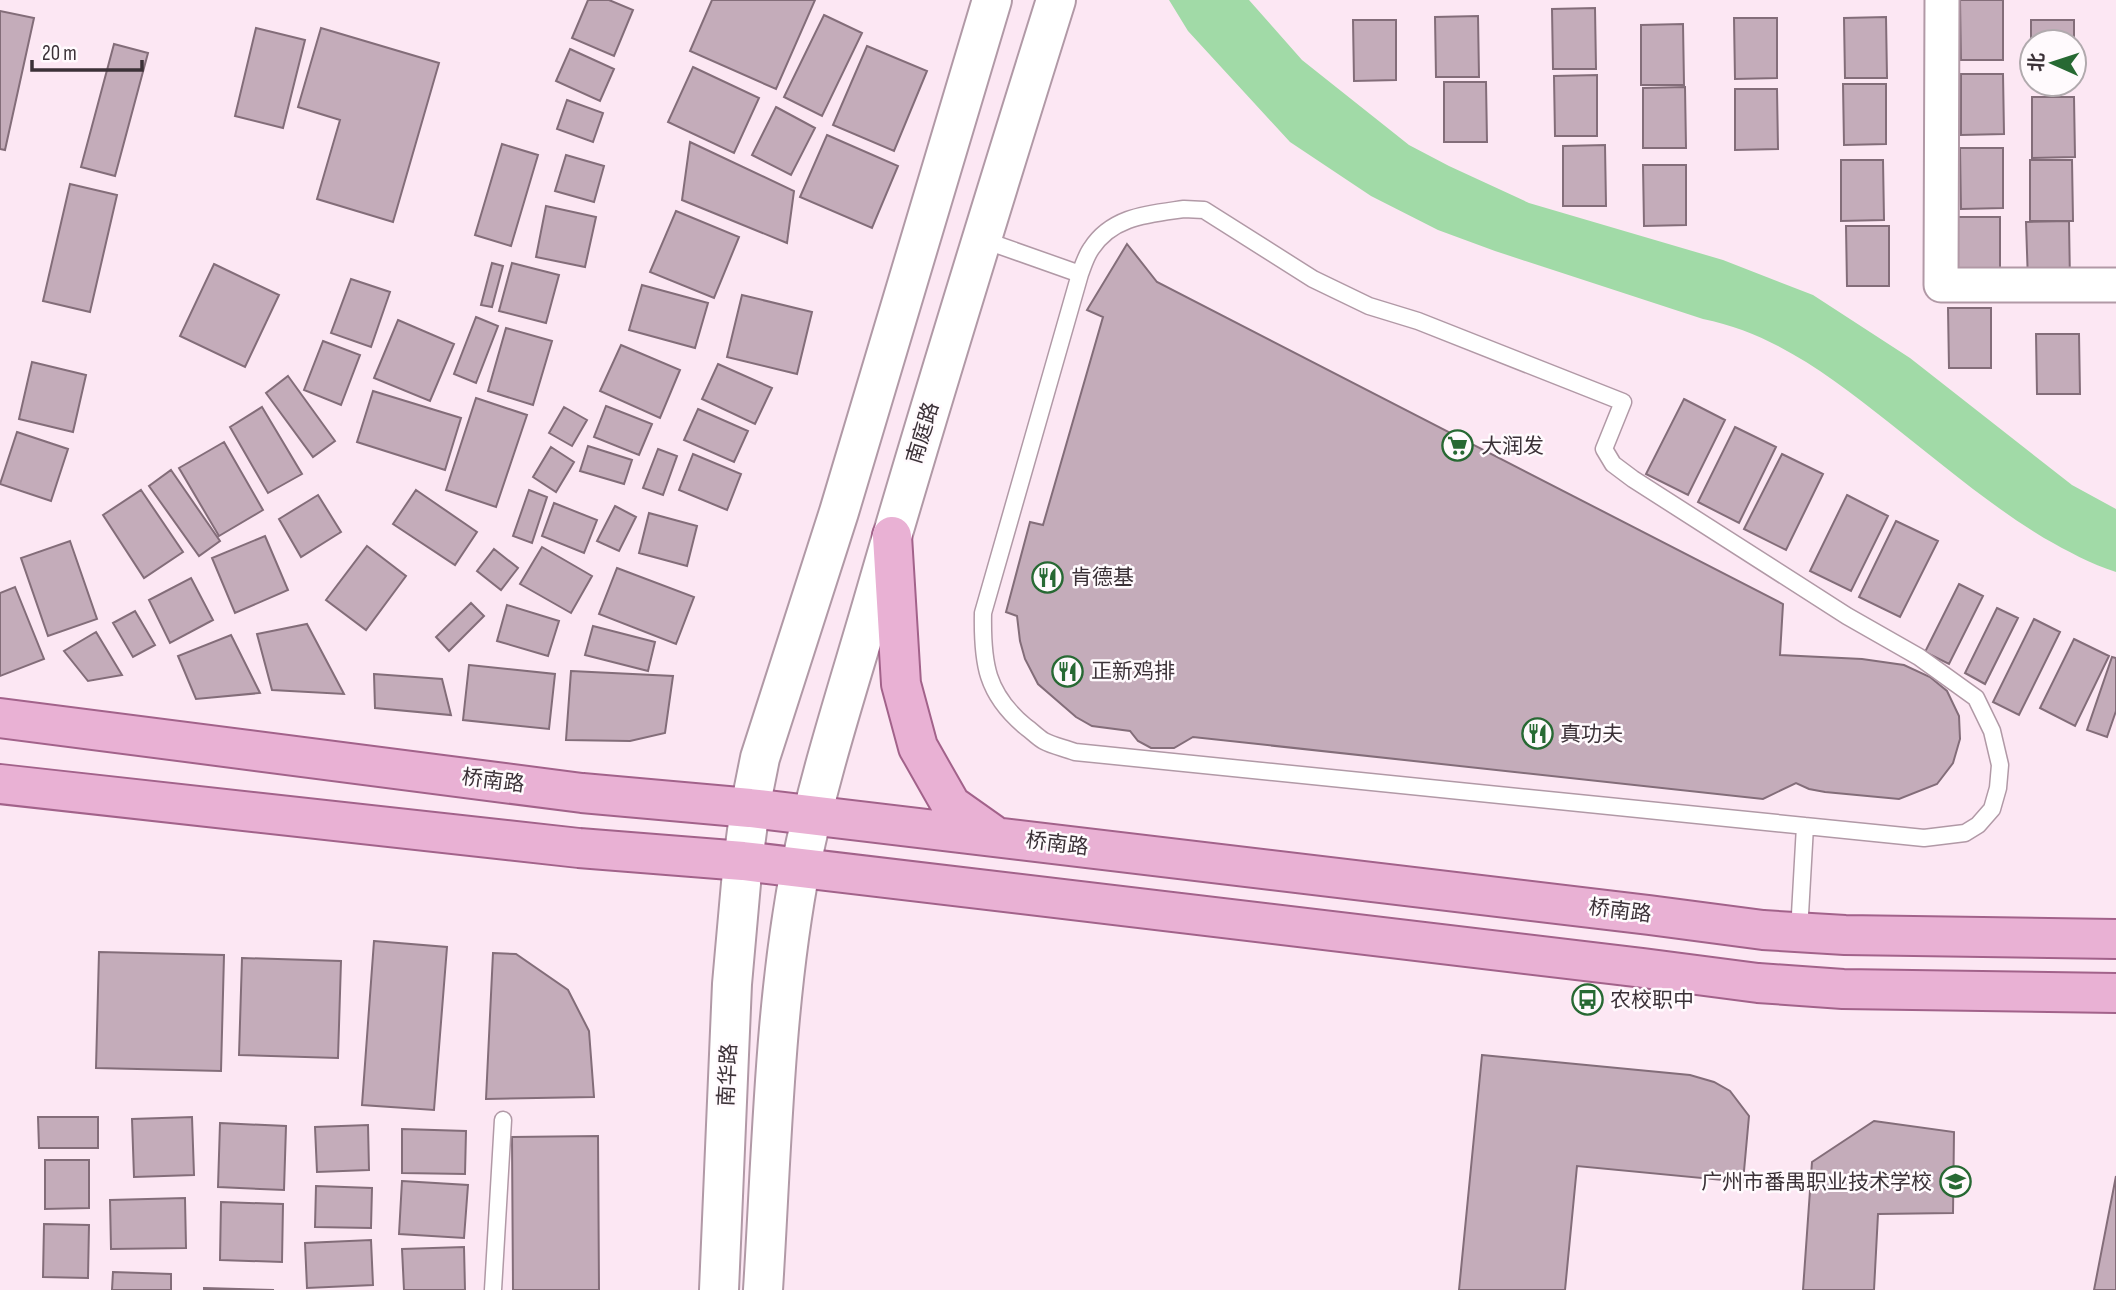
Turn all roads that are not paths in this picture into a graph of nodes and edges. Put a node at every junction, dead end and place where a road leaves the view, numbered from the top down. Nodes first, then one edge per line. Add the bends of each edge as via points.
1 (992, 0) edge
2 (1056, 0) edge
3 (1941, 0) edge
4 (981, 239) junction
5 (1080, 274) junction
6 (2116, 285) edge
7 (892, 536) junction
8 (0, 718) edge
9 (0, 784) edge
10 (750, 808) junction
11 (812, 815) junction
12 (1805, 827) junction
13 (996, 837) junction
14 (743, 861) junction
15 (801, 868) junction
16 (1799, 932) junction
17 (2116, 939) edge
18 (2116, 993) edge
19 (503, 1120) dead end
20 (493, 1290) edge
21 (719, 1290) edge
22 (763, 1290) edge

1 - 10 street via 839,512 760,758
2 - 4 street, 南庭路
3 - 6 street via 1941,285
4 - 5 lane
4 - 7 street, 南庭路
5 - 12 lane via 983,613 988,676 999,701 1043,740 1075,752
5 - 12 lane via 1090,249 1112,225 1148,214 1204,210 1313,279 1368,306 1418,321 1623,402 1604,449 1613,464 1847,616 1919,657 1976,698 1992,731 2000,765 1998,788 1992,809 1965,833 1924,838
7 - 11 street, 南庭路
7 - 13 main road via 901,684 918,747 951,805
8 - 10 main road, 桥南路 via 582,793
9 - 14 main road via 579,848
10 - 11 main road, 桥南路
10 - 14 street
11 - 13 main road, 桥南路
11 - 15 street, 南庭路
12 - 16 lane
13 - 16 main road, 桥南路
14 - 15 main road
14 - 21 street, 南华路
15 - 18 main road via 1758,984
15 - 22 street via 780,1013
16 - 17 main road, 桥南路
19 - 20 lane

